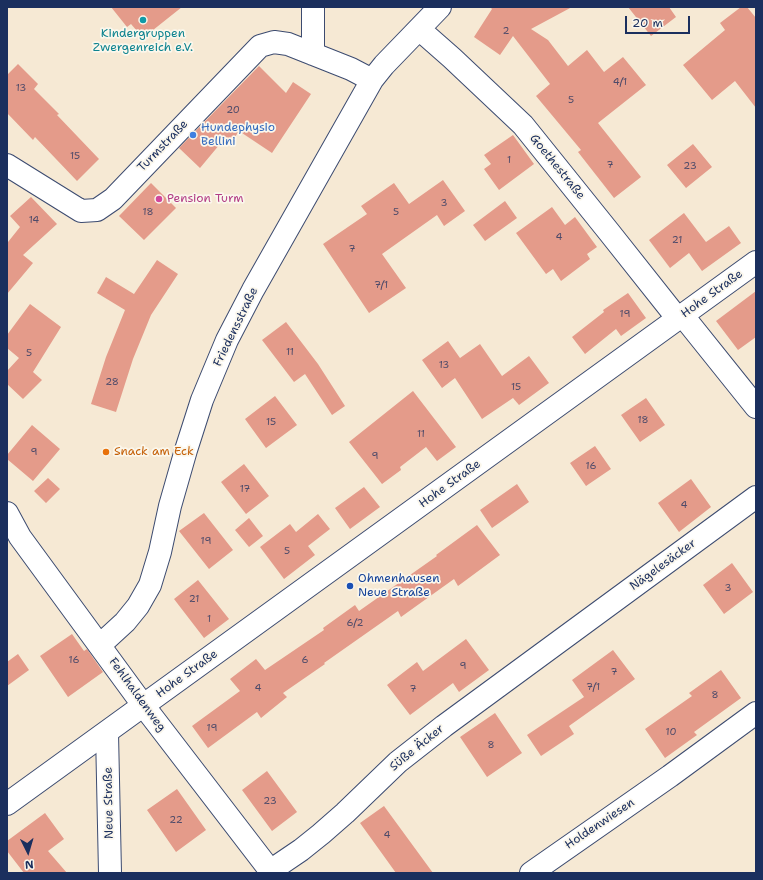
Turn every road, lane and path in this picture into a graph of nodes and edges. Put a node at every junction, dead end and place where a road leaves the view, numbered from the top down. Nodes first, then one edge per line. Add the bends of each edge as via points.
1 (313, 7) edge
2 (440, 7) edge
3 (419, 29) junction
4 (313, 54) junction
5 (372, 80) junction
6 (7, 165) edge
7 (756, 262) edge
8 (680, 317) junction
9 (756, 407) edge
10 (756, 497) edge
11 (7, 513) edge
12 (569, 633) joint
13 (100, 646) junction
14 (143, 706) junction
15 (756, 713) edge
16 (107, 733) junction
17 (7, 804) edge
18 (271, 872) edge
19 (110, 873) edge
20 (531, 873) edge

1 - 4 street
2 - 3 street, Friedensstraße
3 - 5 street, Friedensstraße
3 - 8 street, Goethestraße via 523,126
4 - 5 street, Turmstraße
4 - 6 street, Turmstraße via 288,44 274,42 260,46 113,199 97,210 80,211
5 - 13 street, Friedensstraße via 227,340 202,400 186,450 150,585 125,622
7 - 8 street, Hohe Straße
8 - 9 street, Goethestraße
8 - 14 street, Hohe Straße
10 - 12 street, Nägelesäcker
11 - 13 street, Fehlhaldenweg via 20,536
12 - 18 street, Süße Äcker via 398,762 335,821
13 - 14 street, Fehlhaldenweg
14 - 16 street
14 - 18 street, Fehlhaldenweg
15 - 20 street, Holdenwiesen
16 - 17 street
16 - 19 street, Neue Straße

